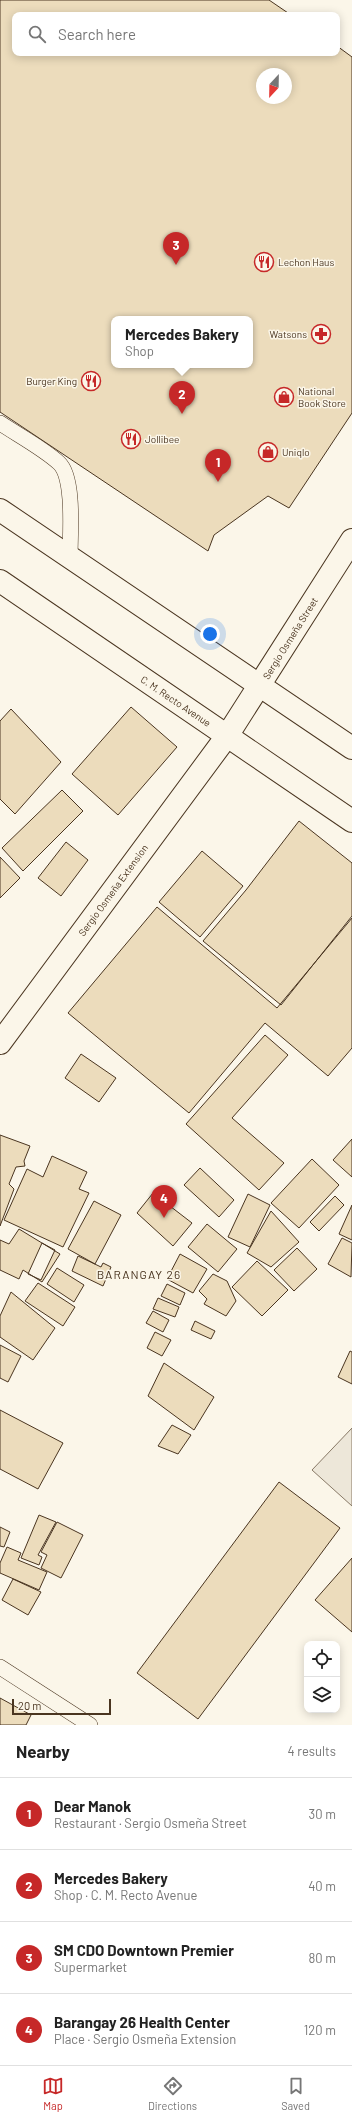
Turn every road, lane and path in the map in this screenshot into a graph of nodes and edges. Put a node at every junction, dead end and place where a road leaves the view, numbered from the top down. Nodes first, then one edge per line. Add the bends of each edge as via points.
1 (0, 423) edge
2 (0, 510) edge
3 (352, 540) edge
4 (70, 557) junction
5 (0, 581) edge
6 (260, 686) junction
7 (227, 736) junction
8 (352, 748) edge
9 (352, 821) edge
10 (0, 1043) edge
11 (0, 1667) edge
12 (90, 1725) edge

1 - 4 lane via 60,464 70,494
2 - 4 main road
3 - 6 main road, Sergio Osmeña Street
4 - 6 main road
5 - 7 main road, C. M. Recto Avenue
6 - 7 main road, Sergio Osmeña Street
6 - 8 main road
7 - 9 main road, C. M. Recto Avenue
7 - 10 main road, Sergio Osmeña Extension
11 - 12 lane

